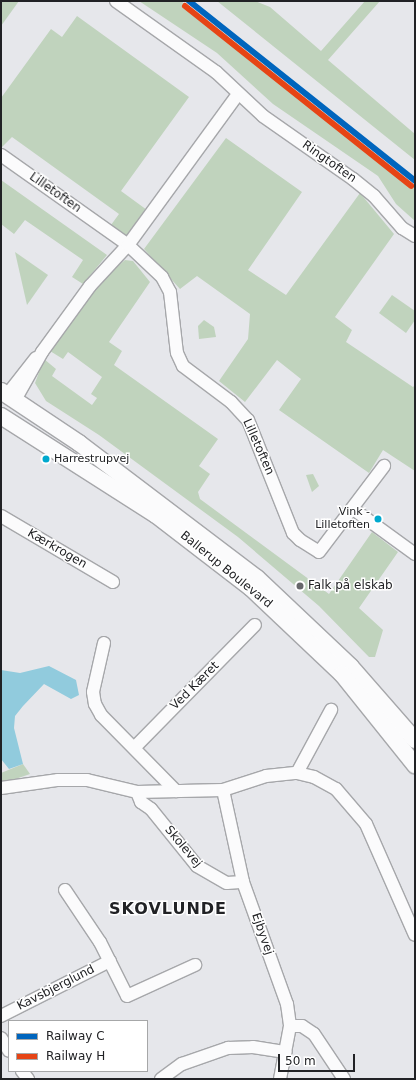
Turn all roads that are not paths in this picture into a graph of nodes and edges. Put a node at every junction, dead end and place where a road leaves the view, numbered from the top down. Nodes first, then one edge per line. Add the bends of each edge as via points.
1 (116, 1) edge
2 (238, 94) junction
3 (1, 155) edge
4 (415, 236) edge
5 (128, 245) junction
6 (4, 406) edge
7 (384, 466) dead end
8 (353, 508) junction
9 (1, 516) edge
10 (415, 554) edge
11 (114, 582) dead end
12 (254, 626) dead end
13 (104, 643) dead end
14 (331, 710) dead end
15 (415, 740) edge
16 (134, 747) junction
17 (415, 765) edge
18 (297, 773) junction
19 (1, 788) edge
20 (223, 790) junction
21 (176, 791) junction
22 (137, 792) junction
23 (243, 882) junction
24 (65, 890) dead end
25 (415, 935) edge
26 (110, 961) junction
27 (196, 966) dead end
28 (1, 1016) edge
29 (290, 1026) junction
30 (1, 1038) edge
31 (8, 1049) edge
32 (286, 1052) junction
33 (161, 1079) edge
34 (280, 1079) edge
35 (344, 1079) edge

1 - 2 street, Ringtoften via 216,72
2 - 4 street, Ringtoften via 263,116 374,196 402,228
2 - 5 street
3 - 5 street, Lilletoften
5 - 6 street via 90,286
5 - 8 street, Lilletoften via 169,287 177,353 183,366 231,402 248,420 296,537 319,552
6 - 15 street, Ballerup Boulevard via 79,443 257,578 351,667
6 - 17 street, Ballerup Boulevard via 156,515 251,588 342,674
7 - 8 street, Lilletoften
8 - 10 street
9 - 11 street, Kærkrogen
12 - 16 street, Ved Kæret
13 - 16 street via 93,692 95,704 101,715
14 - 18 street
16 - 21 street
18 - 20 street via 266,776
18 - 25 street via 314,777 333,786 366,824
19 - 22 street via 58,780 87,780
20 - 21 street
20 - 23 street, Ejbyvej
21 - 22 street
22 - 23 street, Skolevej via 141,802 151,809 197,866 227,883
23 - 29 street, Ejbyvej via 287,1004
24 - 26 street, Kavsbjerglund
26 - 27 street, Kavsbjerglund via 127,996
26 - 28 street, Kavsbjerglund
29 - 32 street, Ejbyvej
29 - 35 street via 302,1026 314,1034
30 - 31 street
32 - 33 street via 253,1047 228,1048 182,1064
32 - 34 street, Ejbyvej

